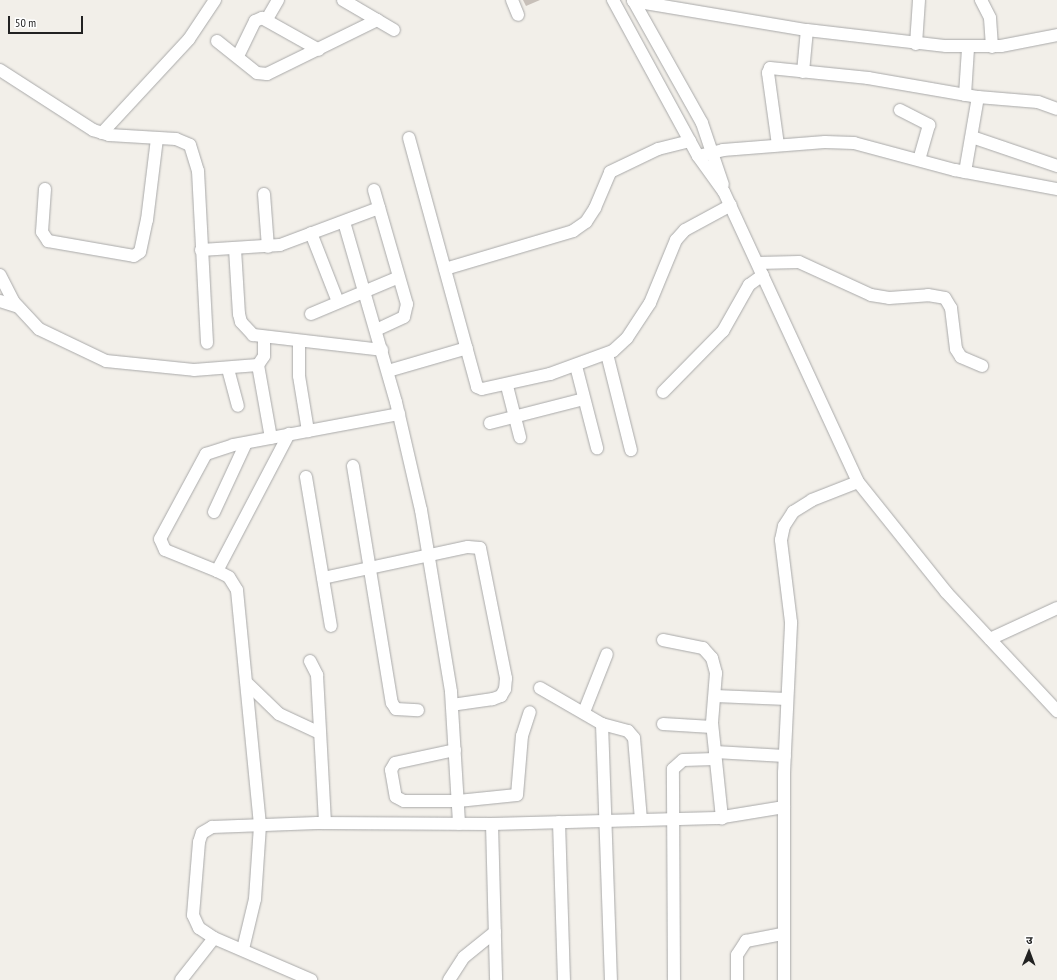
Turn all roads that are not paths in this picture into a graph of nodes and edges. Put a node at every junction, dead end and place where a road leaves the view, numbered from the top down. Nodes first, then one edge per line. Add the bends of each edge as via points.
1 (215, 0) edge
2 (278, 0) edge
3 (512, 0) edge
4 (613, 0) edge
5 (633, 0) edge
6 (919, 0) edge
7 (981, 0) edge
8 (348, 1) edge
9 (518, 15) dead end
10 (267, 19) junction
11 (377, 20) junction
12 (394, 30) dead end
13 (807, 30) junction
14 (1057, 35) edge
15 (217, 41) dead end
16 (916, 44) junction
17 (992, 47) junction
18 (968, 48) junction
19 (319, 50) junction
20 (238, 56) junction
21 (0, 70) edge
22 (803, 72) junction
23 (965, 95) junction
24 (978, 97) junction
25 (1057, 109) edge
26 (900, 110) dead end
27 (102, 133) junction
28 (972, 137) junction
29 (409, 138) dead end
30 (157, 139) junction
31 (690, 141) junction
32 (778, 145) junction
33 (713, 151) junction
34 (698, 156) junction
35 (919, 160) junction
36 (1057, 166) edge
37 (965, 172) junction
38 (45, 189) dead end
39 (1057, 189) edge
40 (374, 190) dead end
41 (724, 192) junction
42 (264, 194) dead end
43 (731, 205) junction
44 (379, 208) junction
45 (344, 222) junction
46 (311, 233) junction
47 (268, 247) junction
48 (235, 249) junction
49 (202, 250) junction
50 (758, 263) junction
51 (445, 269) junction
52 (0, 275) edge
53 (763, 275) junction
54 (399, 277) junction
55 (365, 290) junction
56 (0, 302) edge
57 (338, 302) junction
58 (18, 307) junction
59 (311, 314) dead end
60 (376, 330) junction
61 (264, 338) junction
62 (299, 341) junction
63 (207, 343) dead end
64 (468, 348) junction
65 (382, 350) junction
66 (607, 354) junction
67 (258, 365) junction
68 (576, 366) junction
69 (982, 366) dead end
70 (228, 369) junction
71 (388, 370) junction
72 (507, 386) junction
73 (663, 392) dead end
74 (584, 399) junction
75 (238, 406) dead end
76 (399, 414) junction
77 (515, 417) junction
78 (490, 423) dead end
79 (308, 431) junction
80 (289, 434) junction
81 (520, 437) dead end
82 (271, 438) junction
83 (246, 443) junction
84 (597, 448) dead end
85 (631, 450) dead end
86 (353, 466) dead end
87 (306, 476) dead end
88 (858, 482) junction
89 (214, 512) dead end
90 (428, 555) junction
91 (368, 567) junction
92 (217, 571) junction
93 (323, 578) junction
94 (1057, 608) edge
95 (331, 626) dead end
96 (990, 639) junction
97 (663, 640) dead end
98 (607, 654) dead end
99 (310, 661) dead end
100 (248, 684) junction
101 (540, 688) dead end
102 (715, 696) junction
103 (787, 699) junction
104 (452, 705) junction
105 (418, 710) dead end
106 (1057, 711) edge
107 (530, 712) dead end
108 (584, 712) junction
109 (602, 724) junction
110 (663, 724) dead end
111 (712, 727) junction
112 (320, 733) junction
113 (455, 750) junction
114 (715, 755) junction
115 (785, 756) junction
116 (458, 801) junction
117 (784, 807) junction
118 (722, 818) junction
119 (671, 819) junction
120 (641, 820) junction
121 (607, 821) junction
122 (559, 822) junction
123 (325, 823) junction
124 (459, 824) junction
125 (492, 824) junction
126 (260, 825) junction
127 (495, 932) junction
128 (783, 934) junction
129 (214, 938) junction
130 (243, 949) junction
131 (181, 980) edge
132 (311, 980) edge
133 (448, 980) edge
134 (496, 980) edge
135 (564, 980) edge
136 (611, 980) edge
137 (674, 980) edge
138 (737, 980) edge
139 (784, 980) edge

1 - 27 street via 189,39
2 - 10 street
3 - 9 street
4 - 31 street
5 - 13 street
5 - 33 street
6 - 16 street
7 - 17 street via 990,18
8 - 11 street
10 - 19 street
10 - 20 street via 256,21
11 - 12 street
11 - 19 street
13 - 16 street
13 - 22 street
14 - 17 street
15 - 20 street
16 - 18 street
17 - 18 street
18 - 23 street
19 - 20 street via 267,74 257,73
21 - 27 street via 80,124
22 - 23 street via 881,80
22 - 32 street via 768,71
23 - 24 street
24 - 25 street via 1038,102
24 - 28 street
26 - 35 street via 929,125
27 - 30 street
28 - 36 street
28 - 37 street
29 - 51 street
30 - 38 street via 147,220 140,252 134,256 48,241 42,232
30 - 49 street via 185,141 196,160
31 - 34 street
31 - 51 street via 658,149 610,172 595,208 586,222 573,231
32 - 33 street
32 - 35 street via 854,143
33 - 34 street
33 - 41 street
34 - 41 street
35 - 37 street
37 - 39 street
40 - 44 street
41 - 43 street
42 - 47 street
43 - 50 street
43 - 66 street via 685,230 676,240 650,304 627,338
44 - 45 street
44 - 54 street
45 - 46 street
45 - 55 street
46 - 47 street
46 - 57 street
47 - 48 street
48 - 49 street
48 - 61 street via 241,322 253,335
49 - 63 street
50 - 53 street
50 - 69 street via 799,262 883,297 945,298 951,308 956,349 961,357
51 - 64 street
52 - 58 street
53 - 73 street via 744,292 733,318 723,331
53 - 88 street
54 - 55 street
54 - 60 street via 407,312 404,317
55 - 57 street
55 - 60 street
56 - 58 street
57 - 59 street
58 - 70 street via 53,338 93,358 168,369
60 - 65 street
61 - 62 street
61 - 67 street via 264,356
62 - 65 street
62 - 79 street via 299,376
64 - 71 street
64 - 72 street via 477,387 488,390
65 - 71 street
66 - 68 street
66 - 85 street
67 - 70 street
67 - 82 street
68 - 72 street
68 - 74 street
70 - 75 street
71 - 76 street
72 - 77 street
74 - 77 street
74 - 84 street
76 - 79 street
76 - 90 street
77 - 78 street
77 - 81 street
79 - 80 street
80 - 82 street
80 - 92 street
82 - 83 street
83 - 89 street
83 - 92 street via 206,454 160,539 165,550
86 - 91 street
87 - 93 street
88 - 96 street via 946,592
88 - 103 street via 812,500 793,512 784,526 782,558 791,622
90 - 91 street
90 - 104 street
90 - 104 street via 480,548 506,678 501,696
91 - 93 street
91 - 105 street via 392,703 396,709
92 - 100 street via 229,578 237,590
93 - 95 street
94 - 96 street
96 - 106 street
97 - 102 street via 708,651 716,673
98 - 108 street
99 - 112 street via 317,675
100 - 112 street via 279,714
100 - 126 street
101 - 108 street
102 - 103 street
102 - 111 street
103 - 115 street
104 - 113 street
107 - 116 street via 522,736 517,795
108 - 109 street
109 - 120 street via 628,731 634,738
109 - 121 street
110 - 111 street
111 - 114 street
112 - 123 street
113 - 116 street
113 - 116 street via 402,760 391,770 393,790 396,797 404,801
114 - 115 street
114 - 118 street
114 - 119 street via 677,762 673,769
115 - 117 street
116 - 124 street
117 - 118 street
117 - 128 street
118 - 119 street
119 - 120 street
119 - 137 street
120 - 121 street
121 - 122 street
121 - 136 street
122 - 125 street
122 - 135 street
123 - 124 street
123 - 126 street
124 - 125 street
125 - 127 street
126 - 129 street via 212,827 202,833 193,914 199,928
126 - 130 street via 254,899
127 - 133 street via 464,957
127 - 134 street
128 - 138 street via 746,941 737,955
128 - 139 street
129 - 130 street
129 - 131 street
130 - 132 street

